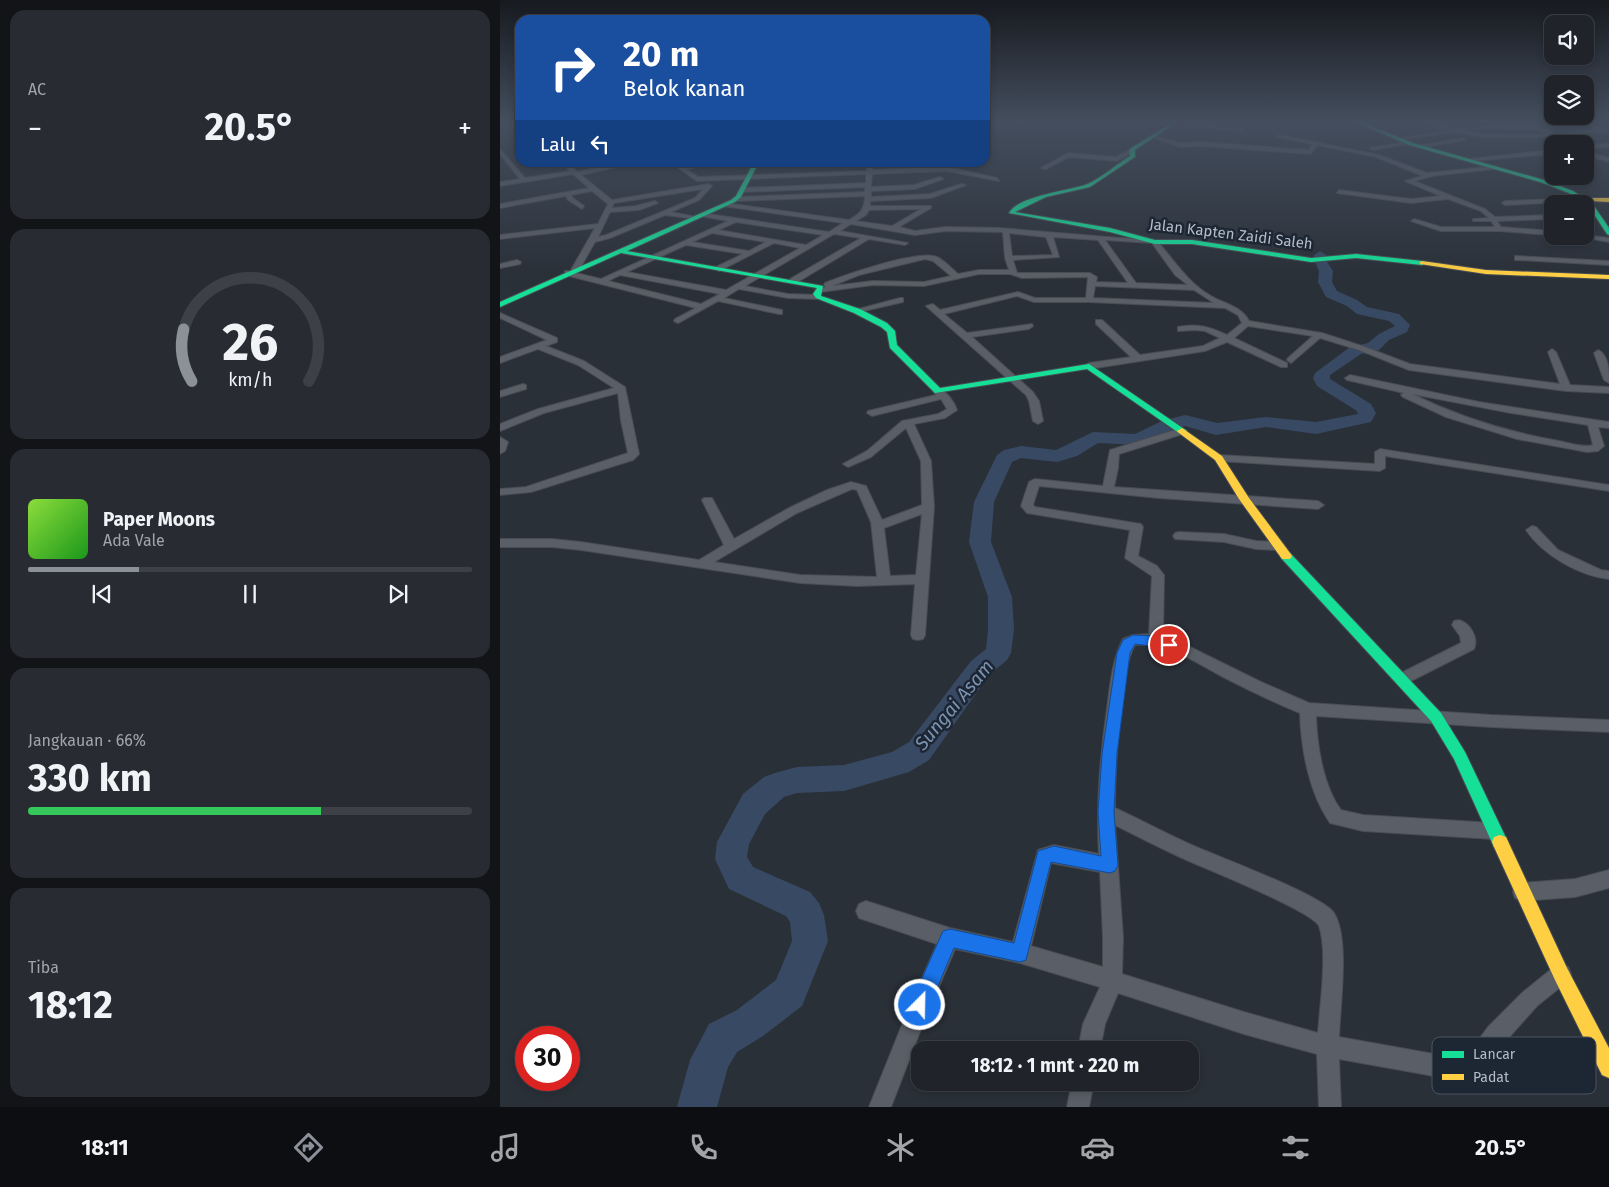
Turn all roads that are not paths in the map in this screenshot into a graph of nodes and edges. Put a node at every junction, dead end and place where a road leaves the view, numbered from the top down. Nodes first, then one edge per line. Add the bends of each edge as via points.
1 (517, 172) edge
2 (582, 172) edge
3 (686, 172) edge
4 (751, 172) edge
5 (870, 172) junction
6 (882, 172) edge
7 (908, 172) edge
8 (959, 172) edge
9 (1108, 172) edge
10 (1420, 172) edge
11 (1462, 172) edge
12 (1509, 172) edge
13 (1514, 172) edge
14 (574, 173) junction
15 (834, 174) junction
16 (786, 176) junction
17 (1432, 176) junction
18 (940, 179) junction
19 (524, 180) junction
20 (996, 180) dead end
21 (500, 184) edge
22 (709, 186) junction
23 (718, 186) dead end
24 (831, 186) junction
25 (781, 188) junction
26 (593, 189) junction
27 (739, 190) junction
28 (868, 192) junction
29 (1339, 192) dead end
30 (568, 194) junction
31 (702, 194) junction
32 (1577, 195) edge
33 (1578, 195) edge
34 (643, 196) junction
35 (1450, 196) junction
36 (675, 199) dead end
37 (1594, 200) edge
38 (1609, 200) edge
39 (666, 201) dead end
40 (610, 202) junction
41 (1544, 202) edge
42 (1594, 202) edge
43 (796, 203) junction
44 (1505, 204) dead end
45 (500, 206) edge
46 (639, 207) junction
47 (582, 208) dead end
48 (866, 208) junction
49 (608, 210) junction
50 (825, 212) dead end
51 (664, 213) junction
52 (786, 214) junction
53 (699, 216) junction
54 (1544, 217) edge
55 (815, 218) junction
56 (735, 220) junction
57 (1475, 220) dead end
58 (1493, 220) junction
59 (1594, 220) edge
60 (1414, 221) dead end
61 (852, 222) junction
62 (1609, 223) edge
63 (600, 226) junction
64 (634, 226) junction
65 (893, 228) junction
66 (1499, 229) junction
67 (710, 231) junction
68 (1006, 232) junction
69 (1544, 232) edge
70 (833, 233) junction
71 (1609, 233) edge
72 (1049, 235) junction
73 (500, 237) edge
74 (868, 237) junction
75 (1594, 238) edge
76 (1101, 239) junction
77 (593, 240) junction
78 (1609, 240) edge
79 (773, 241) junction
80 (1153, 242) junction
81 (684, 243) junction
82 (905, 243) dead end
83 (808, 247) junction
84 (619, 251) junction
85 (750, 253) junction
86 (653, 258) junction
87 (1009, 258) junction
88 (1518, 258) dead end
89 (517, 262) dead end
90 (1609, 263) edge
91 (500, 266) edge
92 (877, 268) junction
93 (719, 269) junction
94 (864, 271) junction
95 (571, 272) junction
96 (1013, 272) junction
97 (619, 273) junction
98 (760, 276) junction
99 (957, 276) junction
100 (1609, 277) edge
101 (793, 281) junction
102 (600, 282) junction
103 (872, 283) junction
104 (901, 284) junction
105 (1092, 284) junction
106 (1133, 285) junction
107 (739, 287) junction
108 (1194, 288) junction
109 (819, 292) junction
110 (728, 293) junction
111 (718, 299) junction
112 (900, 300) dead end
113 (1089, 300) junction
114 (500, 305) edge
115 (930, 306) dead end
116 (1224, 306) junction
117 (703, 307) junction
118 (855, 310) junction
119 (780, 312) dead end
120 (938, 313) junction
121 (500, 315) edge
122 (678, 320) dead end
123 (1099, 322) dead end
124 (1246, 323) junction
125 (1029, 326) dead end
126 (1181, 329) dead end
127 (1319, 335) junction
128 (963, 336) junction
129 (1229, 338) junction
130 (538, 346) junction
131 (1552, 352) dead end
132 (1598, 353) dead end
133 (1138, 358) junction
134 (500, 360) edge
135 (1089, 366) junction
136 (1013, 377) junction
137 (1350, 378) dead end
138 (1609, 380) edge
139 (522, 387) dead end
140 (1394, 388) junction
141 (1566, 388) junction
142 (622, 389) junction
143 (1609, 390) edge
144 (500, 394) edge
145 (941, 394) junction
146 (1443, 399) junction
147 (1435, 410) junction
148 (872, 413) dead end
149 (1038, 421) dead end
150 (908, 422) junction
151 (1592, 423) junction
152 (1609, 426) edge
153 (500, 428) edge
154 (1180, 430) junction
155 (500, 440) edge
156 (500, 450) edge
157 (1218, 458) junction
158 (848, 464) dead end
159 (1609, 488) edge
160 (1107, 490) junction
161 (500, 492) edge
162 (1244, 499) junction
163 (708, 500) dead end
164 (1318, 505) dead end
165 (928, 507) junction
166 (878, 526) junction
167 (1532, 530) dead end
168 (1179, 536) dead end
169 (500, 543) edge
170 (731, 546) junction
171 (1278, 546) junction
172 (701, 564) junction
173 (1609, 575) edge
174 (922, 579) junction
175 (884, 581) junction
176 (1459, 625) dead end
177 (918, 635) dead end
178 (1156, 641) junction
179 (1402, 679) junction
180 (1308, 709) junction
181 (1436, 717) junction
182 (1609, 726) edge
183 (1106, 812) junction
184 (1494, 831) junction
185 (1110, 865) junction
186 (1609, 880) edge
187 (1522, 892) junction
188 (866, 911) dead end
189 (950, 938) junction
190 (1020, 953) junction
191 (1561, 974) junction
192 (1112, 980) junction
193 (1495, 1037) edge
194 (1593, 1037) edge
195 (1091, 1041) edge
196 (1596, 1043) edge
197 (1328, 1046) junction
198 (1432, 1065) edge
199 (1609, 1068) edge
200 (1081, 1091) edge
201 (880, 1107) edge
202 (1078, 1107) edge
203 (1330, 1107) edge

1 - 19 street
2 - 14 street
3 - 27 street via 697,179
4 - 27 main road
5 - 6 street
5 - 15 street
5 - 28 street
7 - 18 street
8 - 20 street
9 - 80 main road, Jalan Kapten Zaidi Saleh via 1080,188 1044,196 1014,209 1012,213 1110,230
10 - 17 street
11 - 17 street
12 - 32 main road
13 - 33 main road via 1548,181
14 - 19 street
14 - 26 street
15 - 16 street
15 - 24 street
16 - 25 street
16 - 27 street
17 - 35 street via 1408,180
18 - 28 street via 915,187
18 - 28 street via 966,185 930,196
19 - 21 street
22 - 23 street
22 - 31 street
22 - 34 street
24 - 25 street
24 - 28 street
25 - 27 street
26 - 30 street
26 - 40 street
27 - 43 street
27 - 52 street
27 - 53 main road
28 - 43 street
28 - 48 street
29 - 35 street via 1411,201
30 - 45 street
30 - 47 street
31 - 36 street
31 - 51 street
34 - 40 street
34 - 46 street
35 - 58 street via 1483,210
37 - 38 main road
39 - 46 street
40 - 49 street
41 - 44 street
42 - 62 main road
43 - 52 street
46 - 49 street
46 - 64 street
48 - 61 street via 865,214
48 - 65 street via 929,207
49 - 63 street
50 - 55 street
51 - 53 street
51 - 64 street
52 - 55 street
53 - 56 street
53 - 84 main road
54 - 58 street
55 - 61 street
56 - 67 street
56 - 70 street
57 - 58 street
58 - 66 street
59 - 71 main road
60 - 66 street via 1441,228
61 - 65 street
61 - 70 street
63 - 73 street via 536,230
63 - 77 street
64 - 77 street
65 - 68 street via 921,233 945,229
66 - 69 street
67 - 79 street
67 - 81 street
68 - 72 street
68 - 87 street
70 - 74 street
70 - 83 street
72 - 76 street
72 - 87 street via 1057,256
74 - 82 street
74 - 101 street
75 - 78 street
76 - 80 street
76 - 106 street
77 - 95 street
79 - 83 street
79 - 85 street
80 - 100 main road, Jalan Kapten Zaidi Saleh via 1192,242 1317,260 1379,257 1486,272
80 - 108 street
81 - 85 street
81 - 86 street
83 - 98 street
84 - 86 main road
84 - 95 main road
85 - 93 street
86 - 93 main road
86 - 97 street
87 - 96 street
88 - 90 street
89 - 91 street
92 - 94 street
92 - 99 street via 929,257
92 - 104 street
93 - 98 main road
94 - 103 street
94 - 109 street
95 - 102 street
95 - 114 main road
96 - 99 street
96 - 105 street via 1022,276 1090,275
97 - 102 street
97 - 110 street
98 - 101 main road
98 - 107 street
99 - 104 street via 924,284
101 - 109 main road
102 - 117 street
103 - 104 street
103 - 109 street
105 - 106 street
105 - 113 street
106 - 108 street
107 - 109 street via 794,297
107 - 110 street
108 - 116 street
109 - 118 main road
110 - 111 street
111 - 117 street
111 - 119 street
112 - 118 street
113 - 116 street
113 - 120 street via 1034,300 1018,294
115 - 120 street
116 - 124 street via 1241,313
117 - 122 street
118 - 145 main road via 887,326 893,346
120 - 128 street
121 - 130 street via 554,340
123 - 133 street
124 - 127 street via 1292,328
124 - 129 street
125 - 128 street
126 - 129 street via 1202,328
127 - 129 street via 1288,362
127 - 141 street via 1409,366
128 - 136 street
129 - 133 street via 1205,348
130 - 134 street
130 - 142 street via 581,362
131 - 141 street
132 - 138 street
133 - 135 street
135 - 136 main road
135 - 154 main road
136 - 145 main road
136 - 149 street via 1034,401
137 - 140 street
139 - 144 street
140 - 146 street
140 - 147 street
141 - 143 street
142 - 153 street via 541,411
142 - 161 street via 632,456 527,490
145 - 148 street
145 - 150 street via 950,404 950,412
146 - 147 street
146 - 151 street
147 - 151 street via 1512,436 1594,449 1599,446
150 - 158 street via 872,452
150 - 165 street via 926,461
151 - 152 street
154 - 157 main road
154 - 160 street via 1146,444 1114,452
155 - 156 street via 503,442
157 - 159 street via 1380,468 1380,452
157 - 162 main road
160 - 162 street
160 - 178 street via 1037,481 1027,506 1031,510 1136,527 1131,558 1158,574
162 - 164 street
162 - 171 main road
163 - 170 street
165 - 166 street
165 - 174 street
166 - 170 street via 862,488 851,486 812,501
166 - 175 street
167 - 173 street via 1554,553 1599,574
168 - 171 street via 1224,538
169 - 172 street via 581,546
170 - 172 street
171 - 179 main road
172 - 175 street via 800,578
174 - 175 street
174 - 177 street
176 - 179 street via 1469,645
178 - 180 street via 1182,649
178 - 183 street via 1133,640 1124,653 1112,728
179 - 181 main road
180 - 181 street
180 - 184 street via 1308,726 1326,803 1336,817 1362,823
181 - 182 street
181 - 184 main road via 1460,756
183 - 185 street
183 - 197 street via 1321,913 1327,920 1333,946
184 - 187 main road
185 - 190 street via 1054,854 1044,856
185 - 192 street
186 - 187 street via 1574,888
187 - 191 main road
188 - 189 street
189 - 190 street
189 - 201 street
190 - 192 street
191 - 193 street via 1530,999
191 - 194 main road
192 - 195 street
192 - 197 street via 1244,1023
196 - 199 main road
197 - 198 street
197 - 203 street
200 - 202 street

